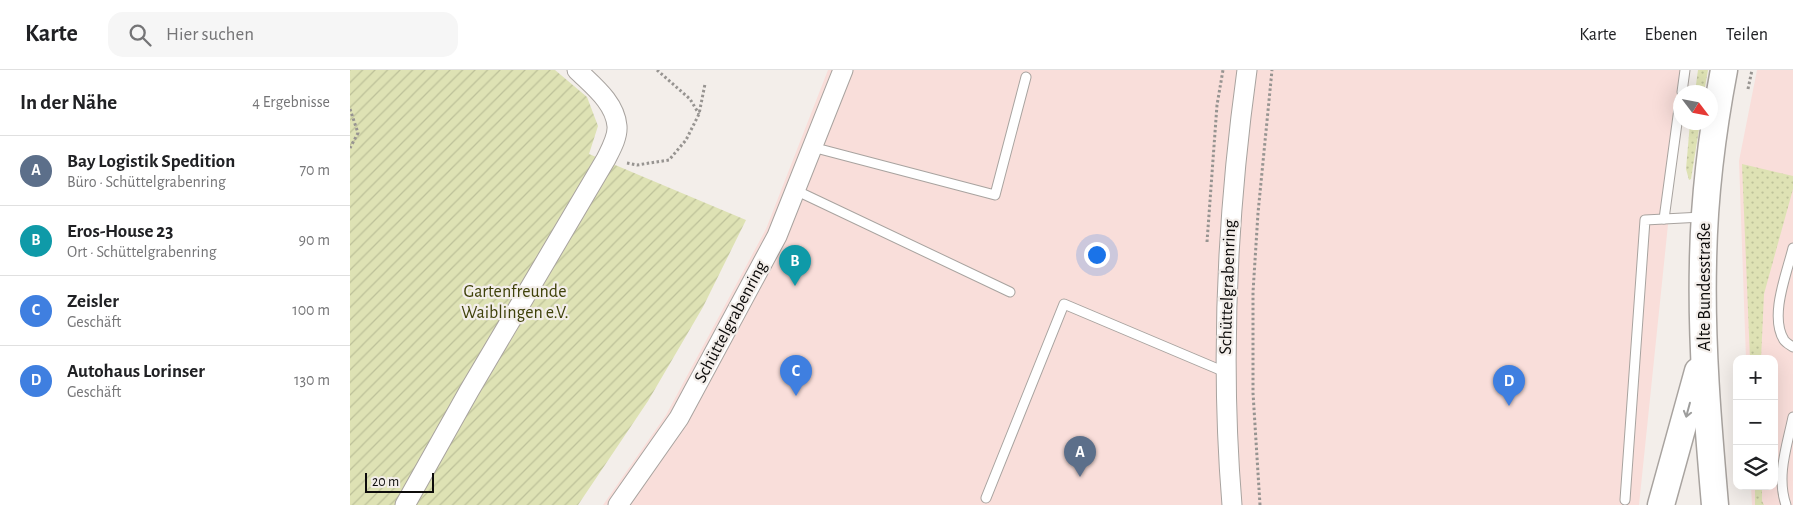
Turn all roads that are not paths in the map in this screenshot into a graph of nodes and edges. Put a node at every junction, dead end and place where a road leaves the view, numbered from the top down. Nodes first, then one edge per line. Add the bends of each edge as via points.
1 (576, 70) edge
2 (842, 70) edge
3 (1246, 70) edge
4 (1685, 70) edge
5 (1724, 70) edge
6 (1026, 77) dead end
7 (1683, 85) edge
8 (1676, 130) edge
9 (812, 147) junction
10 (796, 190) junction
11 (1705, 217) junction
12 (1664, 219) junction
13 (1793, 248) edge
14 (1010, 292) dead end
15 (1705, 346) junction
16 (1793, 347) edge
17 (1225, 372) junction
18 (1793, 417) edge
19 (986, 498) dead end
20 (1625, 500) dead end
21 (405, 505) edge
22 (618, 505) edge
23 (1232, 505) edge
24 (1661, 505) edge
25 (1715, 505) edge
26 (1786, 505) edge

1 - 21 street via 611,107 617,126 614,143
2 - 9 street, Schüttelgrabenring
3 - 17 street, Schüttelgrabenring via 1236,147 1227,266
4 - 7 lane
5 - 11 main road, Alte Bundesstraße
6 - 9 lane via 994,195
8 - 12 lane
9 - 10 street, Schüttelgrabenring
10 - 14 lane
10 - 22 street, Schüttelgrabenring via 777,236 679,418
11 - 12 lane
11 - 15 main road, Alte Bundesstraße
12 - 20 lane via 1644,220
13 - 16 lane via 1778,321 1784,340
15 -> 24 main road
15 - 25 main road, Alte Bundesstraße
17 - 19 lane via 1064,304
17 - 23 street, Schüttelgrabenring
18 - 26 lane via 1781,474

